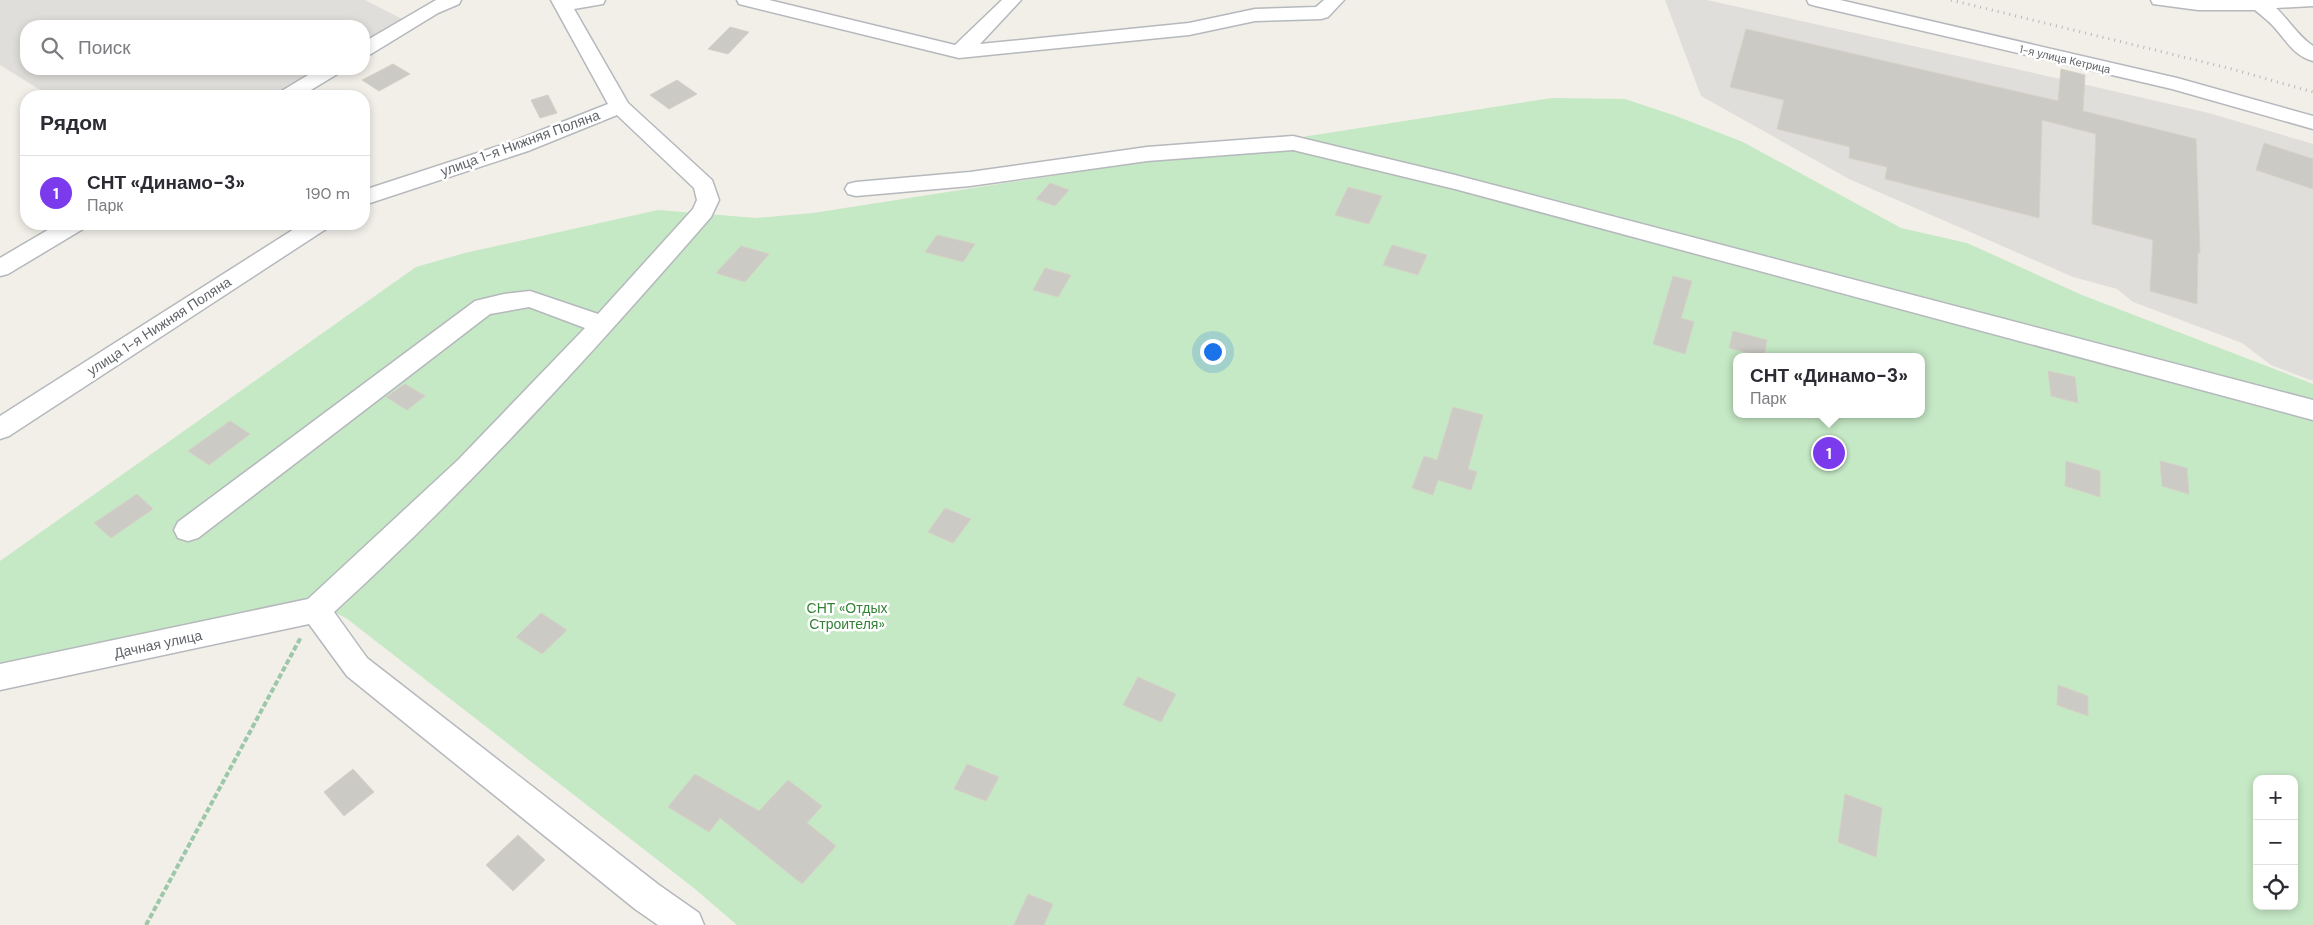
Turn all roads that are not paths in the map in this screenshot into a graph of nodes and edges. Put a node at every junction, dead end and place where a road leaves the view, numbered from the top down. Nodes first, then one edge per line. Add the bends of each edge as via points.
1 (452, 0) edge
2 (596, 0) edge
3 (746, 0) edge
4 (1012, 0) edge
5 (1335, 0) edge
6 (1819, 0) edge
7 (2160, 0) edge
8 (2313, 0) edge
9 (561, 2) edge
10 (423, 4) edge
11 (2261, 4) junction
12 (370, 45) edge
13 (959, 52) junction
14 (2313, 55) edge
15 (322, 75) edge
16 (297, 90) edge
17 (620, 107) junction
18 (2313, 123) edge
19 (856, 188) dead end
20 (370, 196) edge
21 (65, 230) edge
22 (309, 230) edge
23 (0, 268) edge
24 (603, 325) junction
25 (2313, 410) edge
26 (0, 429) edge
27 (188, 530) dead end
28 (316, 610) junction
29 (0, 677) edge
30 (687, 925) edge

1 - 10 street
2 - 9 street
3 - 13 street
4 - 13 street
5 - 13 street via 1320,13 1255,15 1189,29
6 - 18 street, 1-я улица Кетрица via 2177,84
7 - 11 street
8 - 11 street
9 - 17 street
10 - 12 street
11 - 14 street via 2297,44
15 - 16 street
17 - 20 street, улица 1-я Нижняя Поляна via 521,146
17 - 24 street via 704,185 708,200 703,212
19 - 25 street via 970,179 1147,154 1293,143 1455,182
21 - 23 street
22 - 26 street, улица 1-я Нижняя Поляна
24 - 27 street via 530,300 483,307
24 - 28 street via 383,551
28 - 29 street, Дачная улица
28 - 30 street via 357,667 647,897

